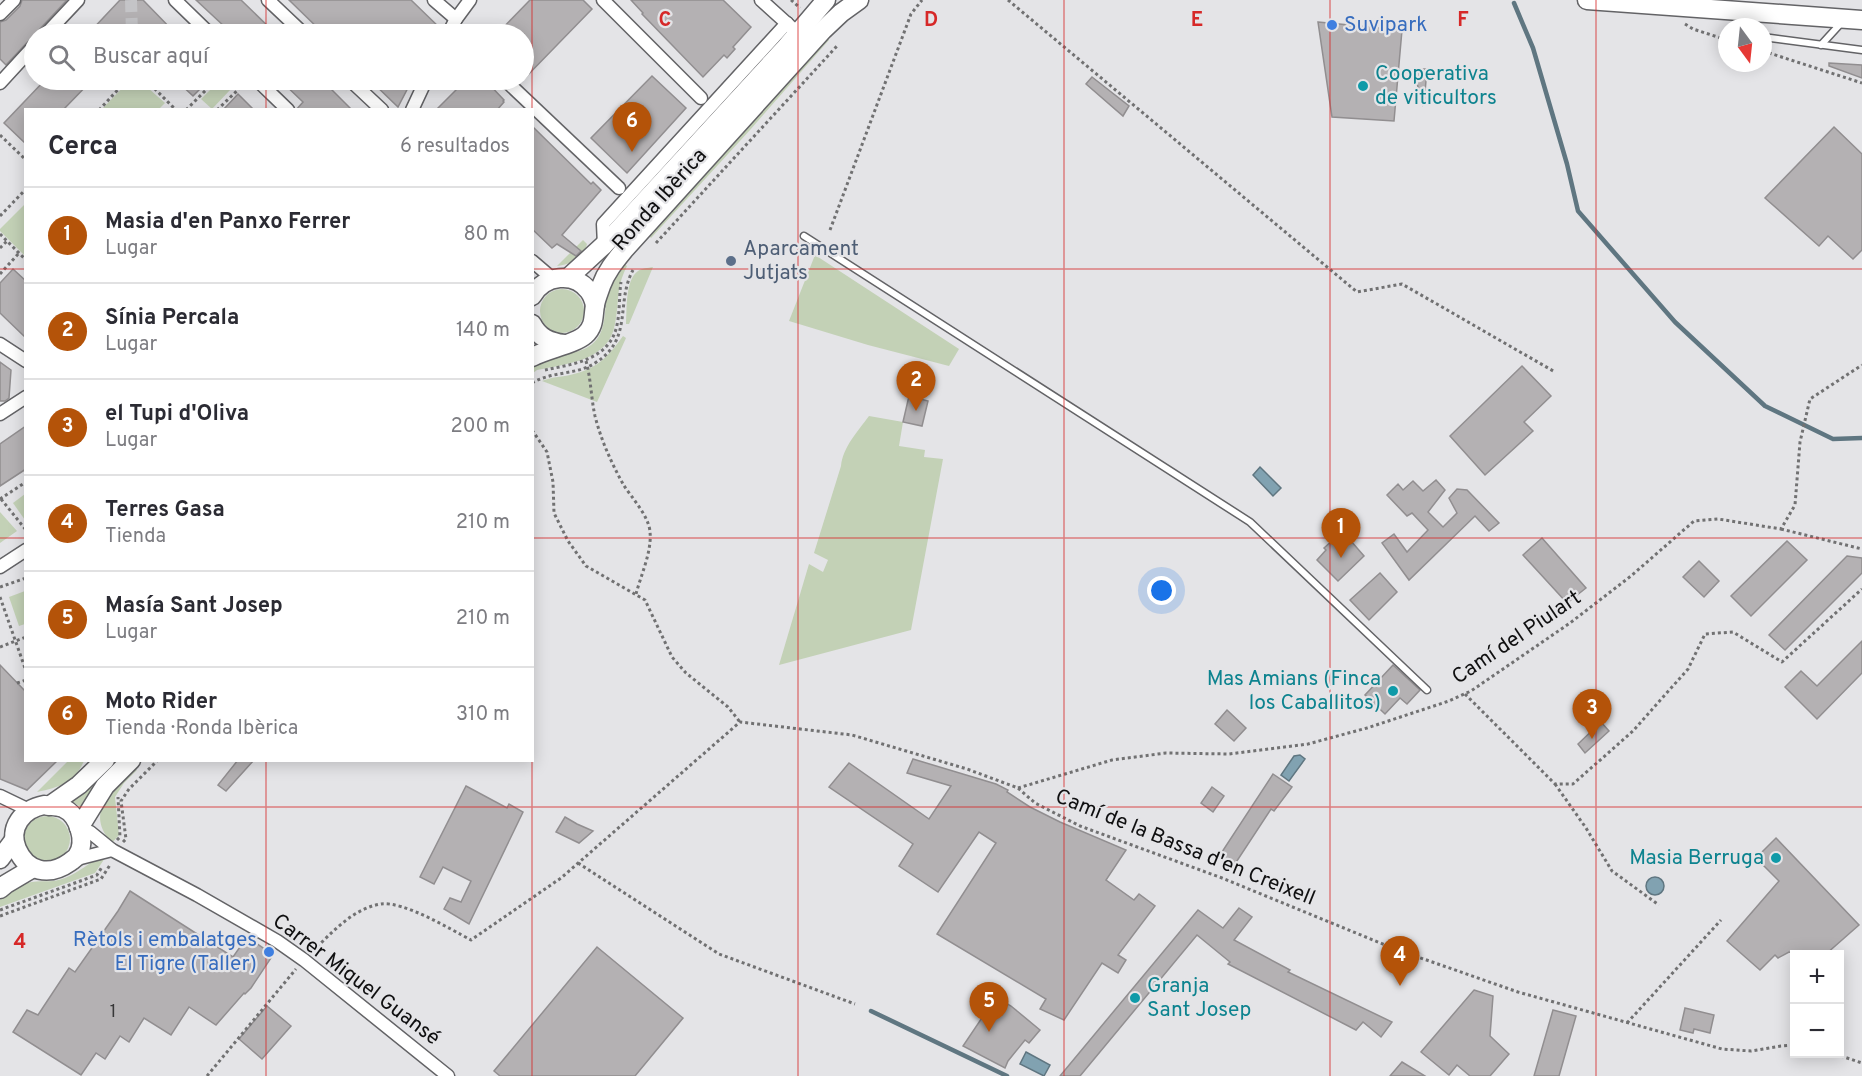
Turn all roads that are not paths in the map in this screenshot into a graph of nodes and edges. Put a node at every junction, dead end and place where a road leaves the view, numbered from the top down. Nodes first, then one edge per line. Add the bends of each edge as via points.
1 (14, 0) edge
2 (78, 0) edge
3 (175, 0) edge
4 (268, 0) edge
5 (434, 0) edge
6 (470, 0) edge
7 (761, 0) edge
8 (826, 0) edge
9 (859, 0) edge
10 (1587, 0) edge
11 (612, 3) edge
12 (0, 14) edge
13 (456, 19) junction
14 (1853, 20) edge
15 (55, 24) edge
16 (200, 24) edge
17 (293, 24) edge
18 (453, 24) edge
19 (792, 28) junction
20 (1772, 38) edge
21 (1821, 45) junction
22 (1862, 50) edge
23 (24, 57) edge
24 (0, 83) edge
25 (267, 90) edge
26 (361, 90) edge
27 (421, 90) edge
28 (516, 90) edge
29 (701, 98) dead end
30 (525, 99) junction
31 (286, 108) edge
32 (380, 108) edge
33 (413, 108) edge
34 (517, 108) edge
35 (619, 188) dead end
36 (804, 236) dead end
37 (534, 262) edge
38 (560, 278) junction
39 (534, 294) edge
40 (595, 305) junction
41 (534, 328) edge
42 (0, 344) edge
43 (564, 344) junction
44 (24, 361) edge
45 (535, 364) edge
46 (24, 397) edge
47 (0, 414) edge
48 (24, 551) edge
49 (0, 567) edge
50 (1427, 690) dead end
51 (101, 763) edge
52 (132, 769) edge
53 (0, 796) edge
54 (50, 806) junction
55 (29, 810) junction
56 (80, 829) junction
57 (15, 840) junction
58 (115, 850) junction
59 (0, 859) edge
60 (72, 860) junction
61 (33, 868) junction
62 (0, 890) edge
63 (447, 1076) edge

1 - 12 street
2 - 15 street
3 - 16 street
4 - 17 street
5 - 13 street
6 - 13 street
7 - 19 street
8 - 19 street, Ronda Ibèrica
9 - 40 street, Ronda Ibèrica via 823,30 624,250 607,274
10 - 14 street
11 - 29 street
13 - 18 street
14 - 21 lane
19 - 38 street, Ronda Ibèrica via 604,245
20 - 21 lane
21 - 22 lane
23 - 24 street
25 - 31 street
26 - 32 street
27 - 33 street
28 - 30 street
30 - 34 street
30 - 35 street
36 - 50 lane via 1250,522
37 - 38 street
38 - 39 street, Ronda Ibèrica via 542,284
38 - 40 street via 580,283 590,292
40 - 43 street, Ronda Ibèrica via 592,327 585,336
41 - 43 street via 549,341
42 - 44 street
43 - 45 street, Ronda Ibèrica
46 - 47 street
48 - 49 street
51 - 54 street
52 - 56 street via 105,786
53 - 55 street
54 - 55 street
54 - 56 street via 70,814
55 - 57 street via 18,821
56 - 58 street, Carrer Miquel Guansé
56 - 60 street via 81,842 77,857
57 - 59 street
57 - 61 street via 21,858
58 - 60 street
58 - 63 street, Carrer Miquel Guansé via 277,941
60 - 61 street via 62,868 46,872
61 - 62 street

